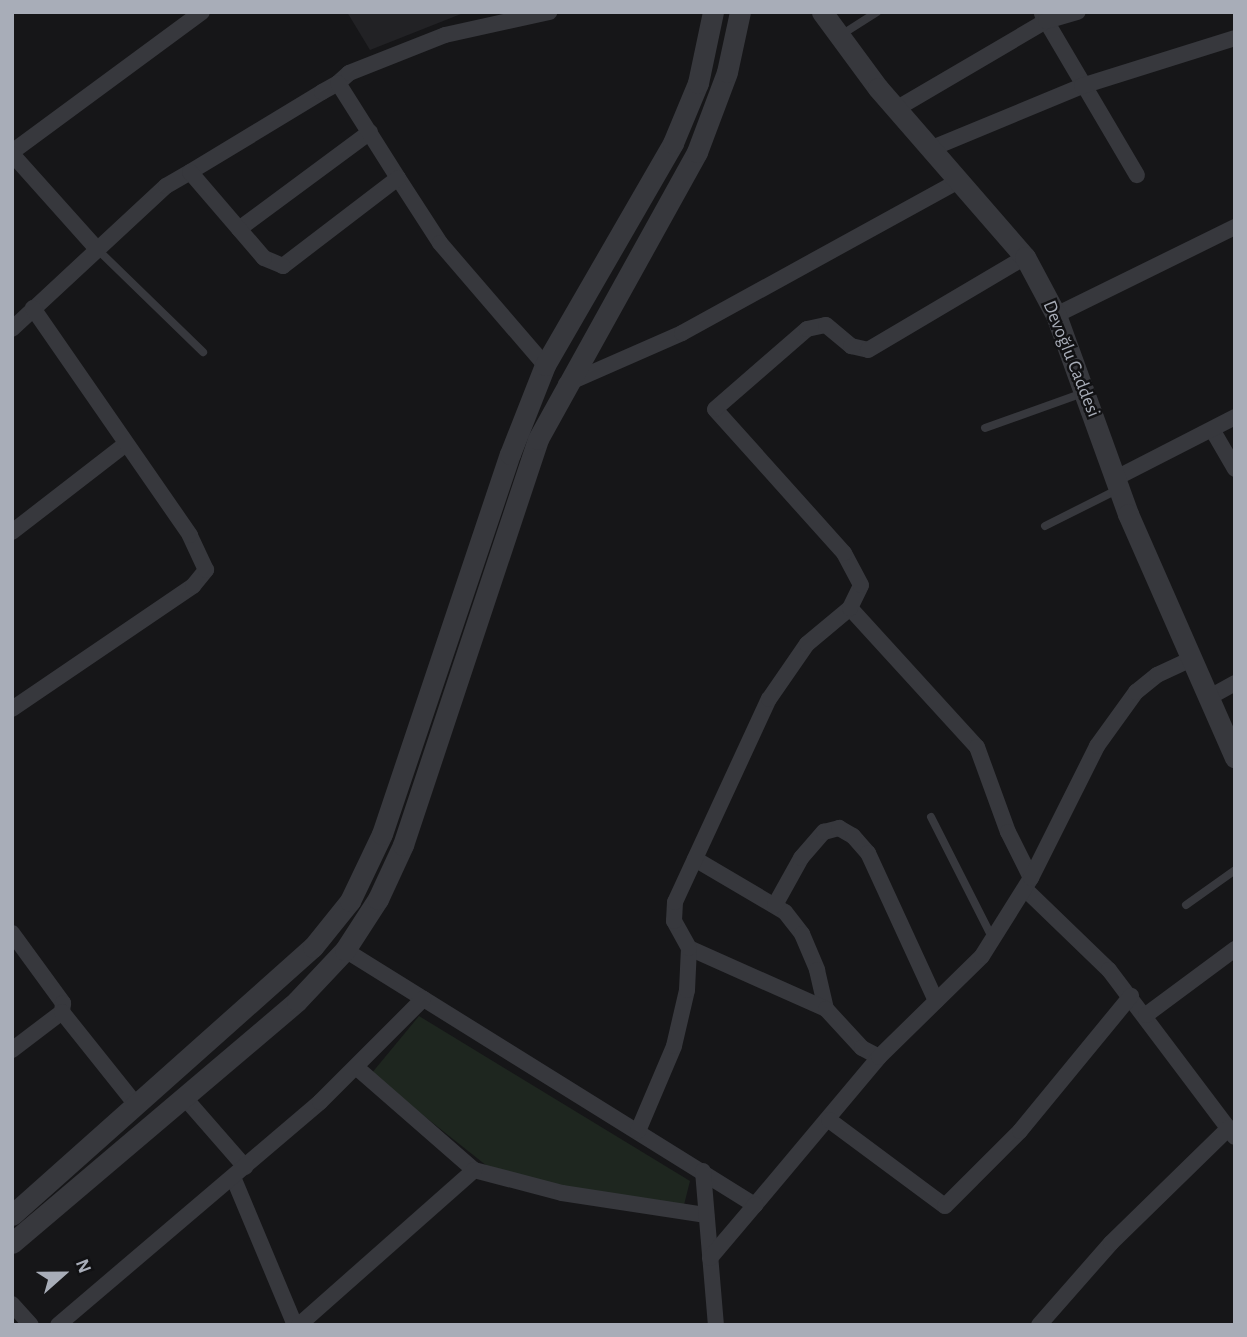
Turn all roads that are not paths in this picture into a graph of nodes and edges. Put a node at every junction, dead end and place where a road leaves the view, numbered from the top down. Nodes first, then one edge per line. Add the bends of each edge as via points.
1 (202, 12) edge
2 (549, 12) edge
3 (713, 12) edge
4 (740, 12) edge
5 (822, 12) edge
6 (877, 12) edge
7 (1078, 12) edge
8 (1044, 17) edge
9 (839, 36) junction
10 (1235, 38) edge
11 (338, 83) junction
12 (1082, 86) junction
13 (896, 109) junction
14 (370, 132) junction
15 (930, 149) junction
16 (12, 153) edge
17 (190, 172) junction
18 (1137, 175) dead end
19 (398, 178) junction
20 (958, 181) junction
21 (1235, 228) edge
22 (239, 229) junction
23 (97, 249) junction
24 (1025, 257) junction
25 (33, 308) junction
26 (1055, 315) junction
27 (12, 329) edge
28 (203, 352) dead end
29 (545, 365) junction
30 (566, 384) junction
31 (1086, 392) junction
32 (1235, 417) edge
33 (985, 428) dead end
34 (1213, 430) junction
35 (125, 444) junction
36 (1235, 469) edge
37 (1118, 484) junction
38 (1045, 526) dead end
39 (12, 532) edge
40 (850, 608) junction
41 (1191, 659) junction
42 (1235, 683) edge
43 (1208, 698) junction
44 (12, 709) edge
45 (1235, 758) edge
46 (931, 817) dead end
47 (695, 859) junction
48 (1235, 870) edge
49 (1028, 883) junction
50 (775, 905) junction
51 (1186, 905) dead end
52 (12, 933) edge
53 (994, 941) junction
54 (689, 948) junction
55 (1235, 949) edge
56 (345, 950) junction
57 (1131, 996) junction
58 (423, 999) junction
59 (936, 1002) junction
60 (826, 1009) junction
61 (62, 1012) junction
62 (1146, 1015) junction
63 (12, 1050) edge
64 (878, 1057) junction
65 (356, 1067) junction
66 (184, 1097) junction
67 (137, 1106) junction
68 (829, 1119) junction
69 (638, 1131) junction
70 (1232, 1133) edge
71 (474, 1170) junction
72 (703, 1171) junction
73 (239, 1172) junction
74 (755, 1205) junction
75 (12, 1214) edge
76 (706, 1215) junction
77 (12, 1243) edge
78 (710, 1258) junction
79 (12, 1304) edge
80 (31, 1325) edge
81 (58, 1325) edge
82 (297, 1325) edge
83 (716, 1325) edge
84 (1039, 1325) edge

1 - 16 street
2 - 11 street via 445,35 349,72
3 - 29 street via 698,83 673,143
4 - 30 street via 727,72 697,152
5 - 9 street, Devoğlu Caddesi
6 - 9 lane
7 - 8 street
8 - 12 street
8 - 13 street
9 - 13 street, Devoğlu Caddesi
10 - 12 street
11 - 14 street
11 - 17 street
12 - 15 street
12 - 18 street
13 - 15 street, Devoğlu Caddesi
14 - 19 street
14 - 22 street
15 - 20 street, Devoğlu Caddesi
16 - 23 street
17 - 22 street
17 - 23 street via 166,186
19 - 22 street via 283,266 264,258
19 - 29 street via 440,243
20 - 24 street, Devoğlu Caddesi
20 - 30 street via 682,333
21 - 26 street
23 - 25 street
23 - 28 lane
24 - 26 street, Devoğlu Caddesi
24 - 40 street via 868,350 851,346 826,325 807,329 715,410 856,570 861,585
25 - 27 street
25 - 35 street
26 - 31 street, Devoğlu Caddesi
29 - 67 street via 510,454 382,834 350,901 313,947
30 - 56 street via 538,439 403,845 378,899
31 - 33 lane
31 - 37 street, Devoğlu Caddesi
32 - 34 street
34 - 36 street
34 - 37 street
35 - 39 street
35 - 44 street via 190,535 206,570 193,586
37 - 38 lane
37 - 41 street, Devoğlu Caddesi
40 - 47 street via 807,644 769,699
40 - 49 street via 977,747
41 - 43 street, Devoğlu Caddesi
41 - 49 street via 1157,675 1136,692 1072,792
42 - 43 street
43 - 45 street, Devoğlu Caddesi
46 - 53 lane
47 - 50 street
47 - 54 street via 674,902 674,921
48 - 51 lane
49 - 53 street
49 - 57 street
50 - 59 street via 801,858 824,832 838,828 853,836 868,853
50 - 60 street via 802,934
52 - 61 street via 55,988
53 - 59 street
54 - 60 street
54 - 69 street via 687,990 674,1046
55 - 62 street
56 - 58 street
56 - 66 street via 297,1001
57 - 62 street
57 - 68 street via 1020,1131 945,1206
58 - 65 street
58 - 69 street
59 - 64 street
60 - 64 street via 862,1048
61 - 63 street
61 - 67 street
62 - 70 street
64 - 68 street
65 - 71 street
65 - 73 street
66 - 73 street
66 - 77 street
67 - 75 street
68 - 74 street
69 - 72 street
70 - 84 street via 1111,1243
71 - 76 street via 562,1193
71 - 82 street
72 - 74 street
72 - 76 street
73 - 81 street
73 - 82 street
74 - 78 street
76 - 78 street
78 - 83 street
79 - 80 street

